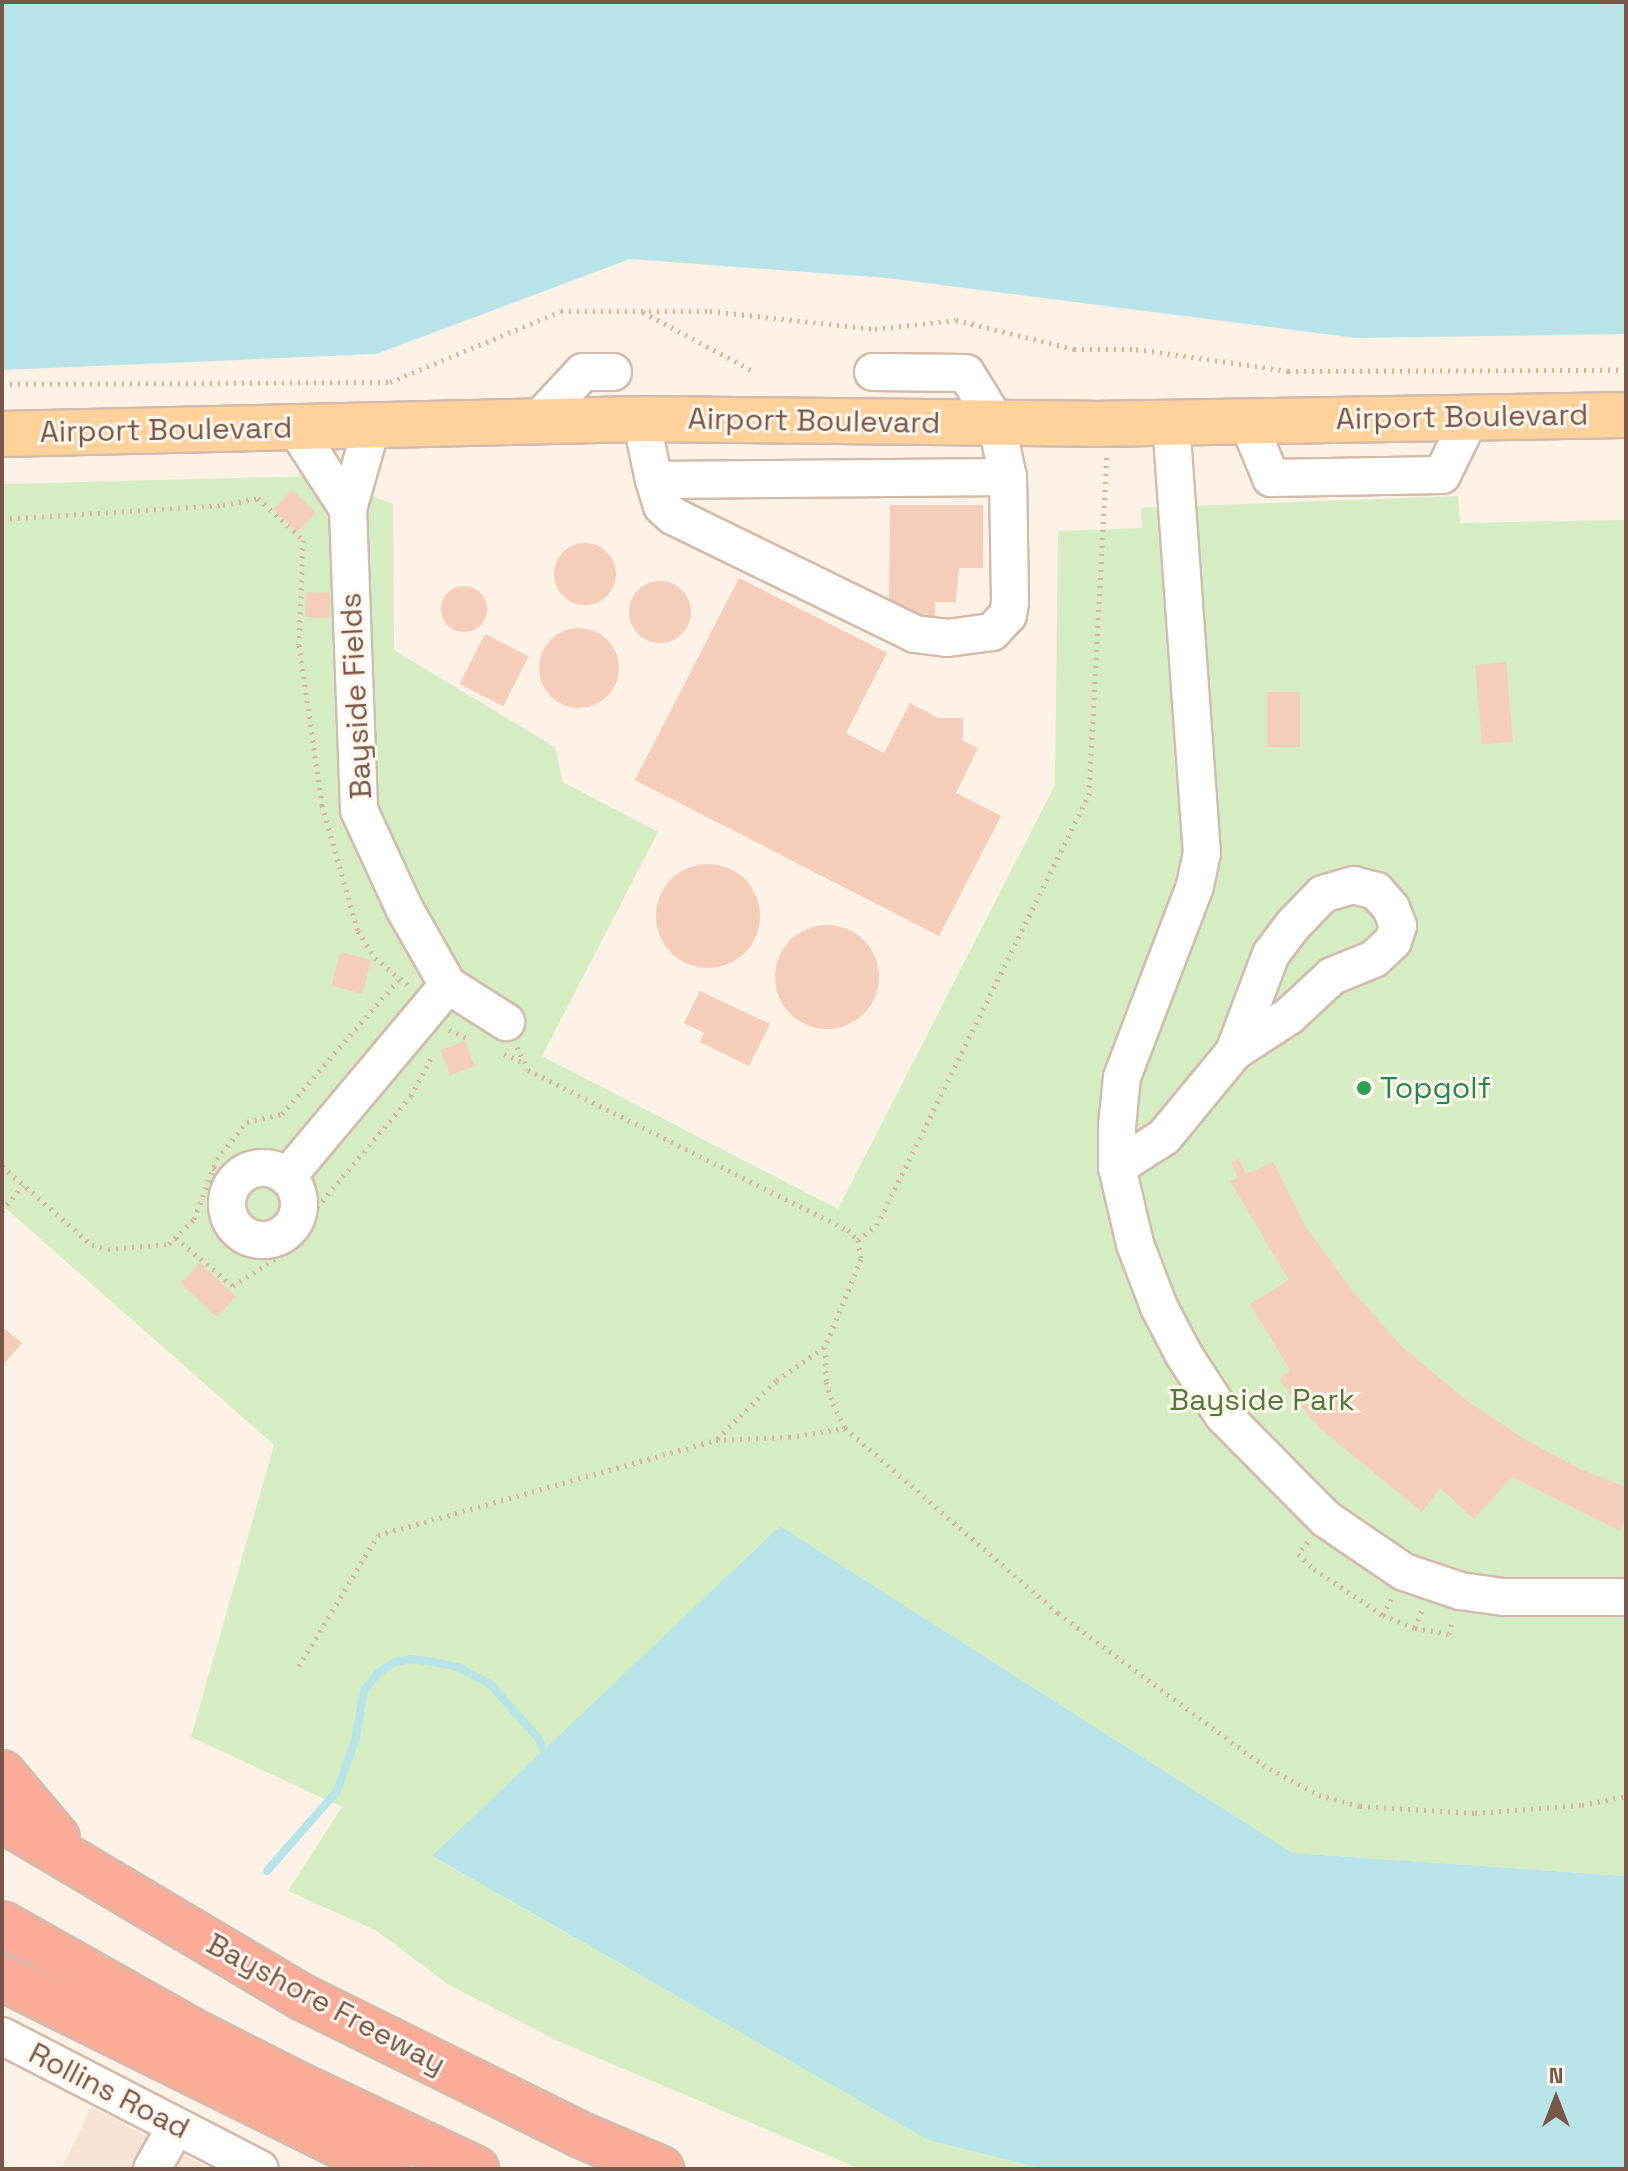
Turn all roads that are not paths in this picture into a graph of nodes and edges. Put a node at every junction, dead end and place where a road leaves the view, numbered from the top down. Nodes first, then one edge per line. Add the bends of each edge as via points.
1 (613, 372) dead end
2 (873, 372) dead end
3 (1626, 415) edge
4 (1470, 418) junction
5 (641, 419) junction
6 (1247, 420) junction
7 (537, 421) junction
8 (996, 422) junction
9 (1171, 422) junction
10 (372, 425) junction
11 (295, 427) junction
12 (2, 434) edge
13 (1008, 477) junction
14 (654, 480) junction
15 (348, 509) junction
16 (434, 988) junction
17 (502, 1037) road end
18 (1234, 1052) junction
19 (1117, 1167) junction
20 (287, 1177) junction
21 (1626, 1597) edge
22 (2, 1773) edge
23 (2, 1819) edge
24 (82, 1867) junction
25 (2, 1924) edge
26 (2, 1978) edge
27 (2, 2036) edge
28 (176, 2126) junction
29 (152, 2169) edge
30 (260, 2169) edge
31 (388, 2169) edge
32 (476, 2169) edge
33 (661, 2169) edge

1 - 7 street via 583,372
2 - 8 street via 966,373
3 - 4 main road, Airport Boulevard
4 - 6 main road, Airport Boulevard
4 - 6 street via 1442,475 1271,478
5 - 7 main road, Airport Boulevard
5 - 8 main road, Airport Boulevard
5 - 14 street
6 - 9 main road, Airport Boulevard
7 - 10 main road, Airport Boulevard
8 - 9 main road, Airport Boulevard
8 - 13 street
9 - 19 street via 1202,853 1195,886 1122,1077
10 - 11 main road, Airport Boulevard
10 - 15 street, Bayside Fields
11 - 12 main road, Airport Boulevard
11 - 15 street
13 - 14 street
13 - 14 street via 1008,615 992,632 947,638 915,634 699,530 662,506
15 - 16 street, Bayside Fields via 359,810
16 - 17 street, Bayside Fields
16 - 20 street
18 - 18 street via 1289,1016 1332,976 1374,959 1393,941 1398,926 1376,891 1354,885 1323,894 1293,925 1271,954
18 - 19 street via 1164,1137
19 - 21 street via 1135,1244 1184,1355 1223,1415 1326,1519 1404,1572 1460,1591 1504,1597
20 - 20 street via 273,1169 223,1176 231,1220 241,1233 265,1241 285,1233 298,1213 297,1191
22 - 24 highway
23 - 24 highway, Bayshore Freeway
24 - 33 highway, Bayshore Freeway via 302,1997
25 - 32 highway via 190,2030
26 - 31 highway
27 - 28 street, Rollins Road
28 - 29 street
28 - 30 street, Rollins Road

